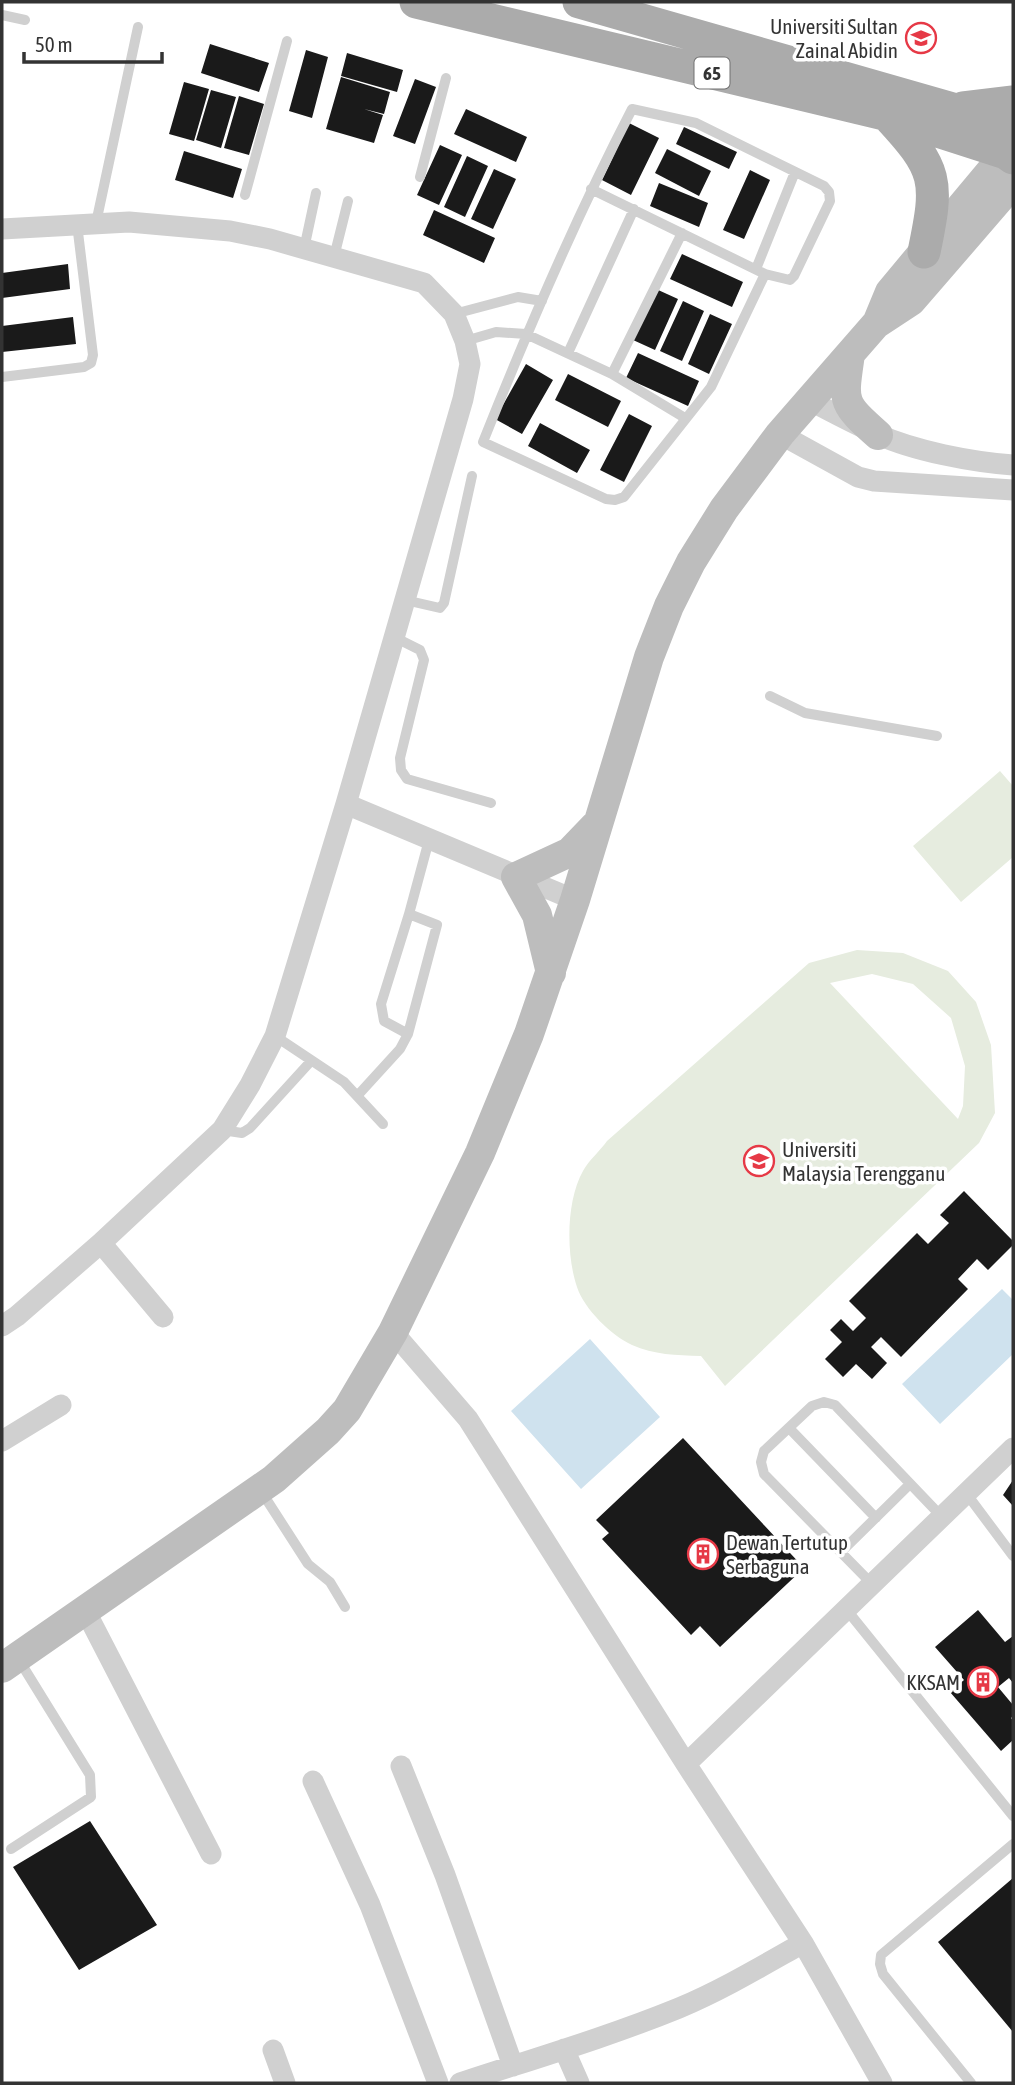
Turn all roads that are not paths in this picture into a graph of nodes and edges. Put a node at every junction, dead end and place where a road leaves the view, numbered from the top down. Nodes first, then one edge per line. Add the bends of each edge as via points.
1 (416, 2) edge
2 (579, 2) edge
3 (2, 15) edge
4 (25, 20) dead end
5 (138, 27) dead end
6 (287, 41) dead end
7 (446, 78) dead end
8 (1013, 102) edge
9 (953, 109) junction
10 (888, 115) junction
11 (1012, 153) edge
12 (795, 172) junction
13 (421, 177) dead end
14 (591, 188) junction
15 (316, 193) dead end
16 (245, 195) dead end
17 (348, 201) dead end
18 (634, 209) junction
19 (87, 224) junction
20 (2, 229) edge
21 (681, 233) junction
22 (304, 249) junction
23 (923, 252) junction
24 (334, 257) junction
25 (760, 271) junction
26 (542, 301) junction
27 (454, 314) junction
28 (876, 324) junction
29 (526, 334) junction
30 (466, 341) junction
31 (568, 353) junction
32 (850, 354) junction
33 (611, 374) junction
34 (2, 377) edge
35 (809, 400) junction
36 (685, 418) junction
37 (780, 434) junction
38 (878, 435) junction
39 (908, 446) junction
40 (1006, 462) edge
41 (472, 476) dead end
42 (901, 483) junction
43 (1011, 492) edge
44 (405, 600) junction
45 (394, 637) junction
46 (770, 696) dead end
47 (937, 736) dead end
48 (491, 803) dead end
49 (346, 804) junction
50 (599, 821) junction
51 (429, 840) junction
52 (516, 877) junction
53 (575, 900) junction
54 (409, 914) junction
55 (551, 974) junction
56 (408, 1034) junction
57 (275, 1036) junction
58 (311, 1061) junction
59 (358, 1095) junction
60 (383, 1124) dead end
61 (222, 1129) junction
62 (101, 1243) junction
63 (163, 1317) dead end
64 (2, 1326) edge
65 (393, 1332) junction
66 (61, 1405) dead end
67 (789, 1428) junction
68 (2, 1441) edge
69 (1013, 1448) edge
70 (910, 1483) junction
71 (260, 1488) junction
72 (966, 1493) junction
73 (942, 1517) junction
74 (876, 1518) junction
75 (841, 1552) junction
76 (1013, 1556) edge
77 (872, 1584) junction
78 (345, 1607) dead end
79 (846, 1609) junction
80 (85, 1610) junction
81 (10, 1663) edge
82 (686, 1764) junction
83 (401, 1766) dead end
84 (313, 1782) dead end
85 (1013, 1816) edge
86 (1013, 1844) edge
87 (11, 1849) dead end
88 (211, 1854) dead end
89 (803, 1944) junction
90 (564, 2049) junction
91 (273, 2050) dead end
92 (513, 2066) junction
93 (285, 2083) edge
94 (438, 2083) edge
95 (460, 2083) edge
96 (579, 2083) edge
97 (882, 2083) edge
98 (971, 2083) edge

1 - 10 main road, 65
2 - 9 main road, 65
3 - 4 lane
5 - 19 lane
6 - 16 lane
7 - 13 lane
8 - 9 main road
9 - 11 main road, 65
10 - 11 main road, 65
10 - 23 main road via 914,144 933,183 933,208
11 - 23 main road
11 - 28 main road via 911,300
12 - 14 lane via 696,123 632,109
12 - 25 lane
12 - 25 lane via 824,186 830,201 794,276 784,280
14 - 18 lane
14 - 26 lane
15 - 22 lane
17 - 24 lane
18 - 21 lane
18 - 31 lane
19 - 20 street
19 - 22 street via 129,222 230,231
19 - 34 lane via 91,363
21 - 25 lane
21 - 33 lane
22 - 24 street
23 - 28 main road via 890,292
24 - 27 street via 424,283
25 - 36 lane via 712,387
26 - 27 lane via 518,297
26 - 29 lane
27 - 30 street
28 - 32 main road
29 - 30 lane via 496,332
29 - 31 lane
29 - 36 lane via 483,442 615,500 624,497
30 - 44 street via 470,364 463,399
31 - 33 lane
32 - 35 main road
32 - 38 main road via 845,397 854,413
33 - 36 lane
35 - 37 main road
35 - 38 street
37 - 42 street via 858,477
37 - 50 main road via 724,509 668,606
38 - 39 street
39 - 40 street
39 - 42 street
41 - 44 lane via 444,603 439,608
42 - 43 street
44 - 45 street
45 - 48 lane via 421,650 424,660 401,770 407,779
45 - 49 street
46 - 47 lane via 805,713
49 - 51 street
49 - 57 street
50 - 52 main road via 570,852
50 - 53 main road
51 - 52 street
51 - 54 lane
52 - 53 street
52 - 55 main road via 537,915
53 - 55 main road
54 - 56 lane via 381,1004 384,1021
54 - 56 lane via 437,925
55 - 65 main road via 480,1153
56 - 59 lane
57 - 58 lane
57 - 61 street
58 - 59 lane
58 - 61 lane via 250,1128 242,1133
59 - 60 lane
61 - 62 street
62 - 63 street
62 - 64 street
65 - 71 main road via 347,1410
65 - 82 street via 468,1419
66 - 68 street
67 - 70 lane via 812,1406 835,1405
67 - 74 lane
67 - 75 lane via 764,1451 764,1474
69 - 72 street
70 - 73 lane
70 - 74 lane
71 - 78 lane via 307,1564 330,1582
71 - 80 main road
72 - 73 street
72 - 76 lane
73 - 77 street
74 - 75 lane
75 - 77 lane
77 - 79 street
79 - 82 street
79 - 85 lane
80 - 81 main road
80 - 88 street
81 - 87 lane via 90,1775 91,1797
82 - 89 street
83 - 92 street
84 - 94 street via 370,1905
86 - 98 lane via 881,1955 883,1973
89 - 90 street via 678,2008
89 - 97 street
90 - 92 street
90 - 96 street
91 - 93 street
92 - 95 street

